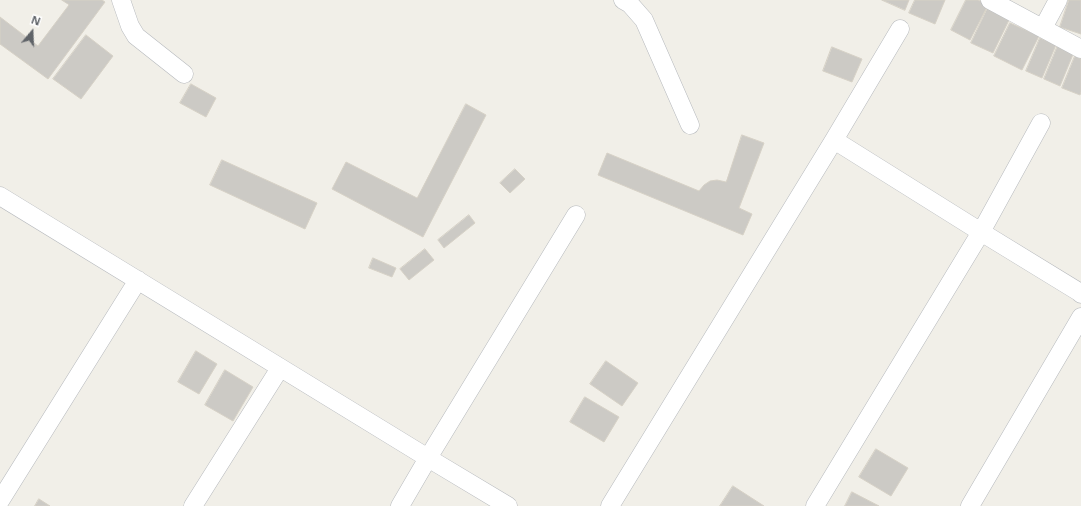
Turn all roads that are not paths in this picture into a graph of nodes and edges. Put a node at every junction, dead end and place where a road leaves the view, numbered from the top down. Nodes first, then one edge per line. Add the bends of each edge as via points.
1 (121, 0) edge
2 (623, 0) edge
3 (990, 0) edge
4 (1058, 0) edge
5 (1043, 28) junction
6 (900, 29) dead end
7 (1081, 50) edge
8 (184, 74) dead end
9 (1041, 123) dead end
10 (690, 126) dead end
11 (834, 140) junction
12 (0, 196) edge
13 (576, 215) dead end
14 (981, 232) junction
15 (138, 280) junction
16 (1081, 294) edge
17 (1081, 317) edge
18 (280, 368) junction
19 (428, 458) junction
20 (0, 501) edge
21 (193, 506) edge
22 (400, 506) edge
23 (508, 506) edge
24 (610, 506) edge
25 (815, 506) edge
26 (970, 506) edge

1 - 8 street via 136,36
2 - 10 street via 644,20
3 - 5 street
4 - 5 street
5 - 7 street
6 - 11 street
9 - 14 street
11 - 14 street
11 - 24 street
12 - 15 street
13 - 19 street
14 - 16 street
14 - 25 street
15 - 18 street
15 - 20 street
17 - 26 street
18 - 19 street
18 - 21 street
19 - 22 street
19 - 23 street

